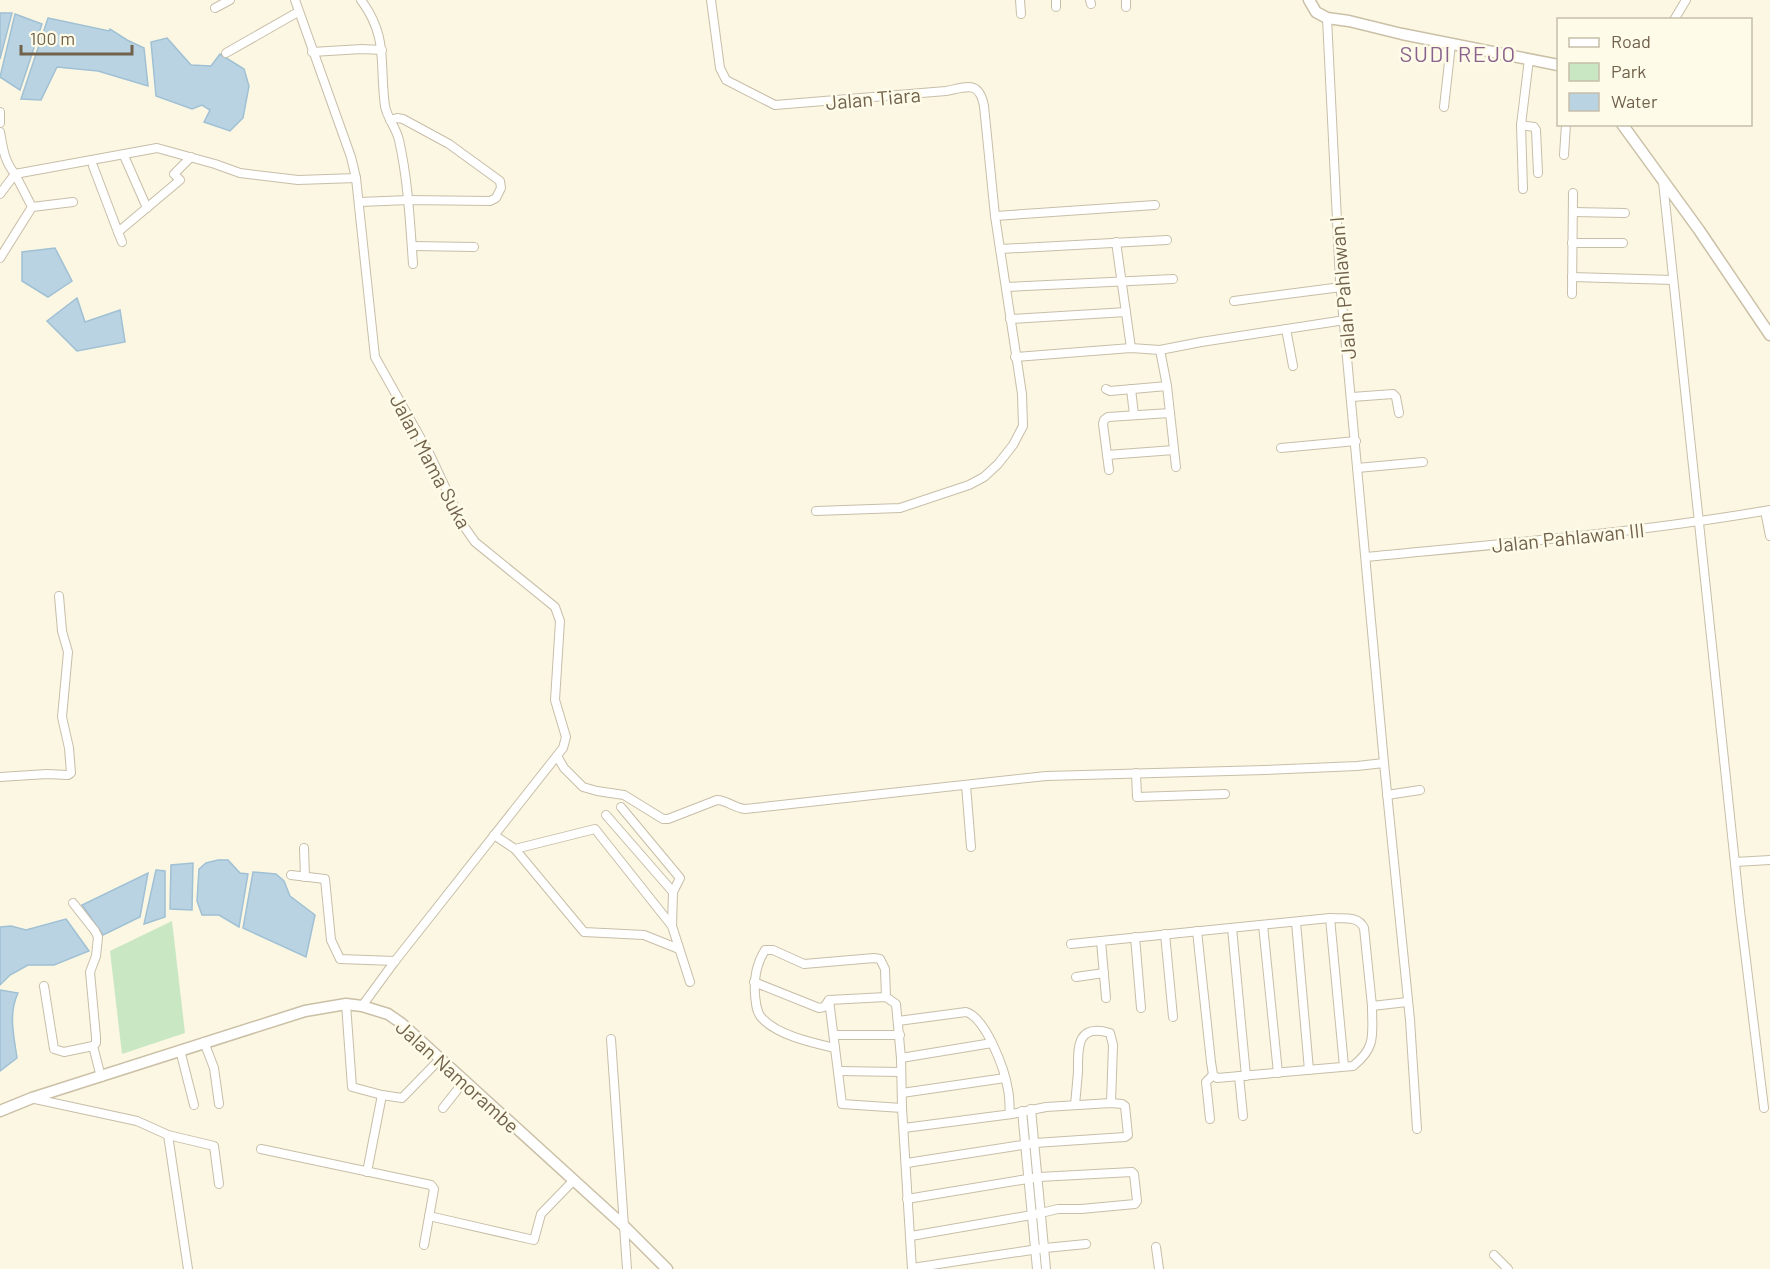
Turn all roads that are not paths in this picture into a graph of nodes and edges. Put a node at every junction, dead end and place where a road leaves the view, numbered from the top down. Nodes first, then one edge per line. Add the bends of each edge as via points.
1 (230, 0) edge
2 (295, 0) edge
3 (361, 0) edge
4 (711, 0) edge
5 (1020, 0) edge
6 (1309, 0) edge
7 (1686, 0) edge
8 (215, 8) dead end
9 (298, 12) junction
10 (1021, 14) dead end
11 (1327, 18) junction
12 (1675, 18) edge
13 (1451, 45) junction
14 (382, 50) junction
15 (312, 52) junction
16 (226, 53) dead end
17 (1529, 59) junction
18 (1557, 65) edge
19 (1443, 107) dead end
20 (0, 112) edge
21 (390, 120) junction
22 (0, 123) edge
23 (1521, 125) junction
24 (1566, 126) edge
25 (1623, 126) edge
26 (0, 132) edge
27 (1564, 155) dead end
28 (192, 156) junction
29 (125, 158) dead end
30 (93, 165) dead end
31 (1538, 173) dead end
32 (15, 174) junction
33 (356, 178) junction
34 (1663, 180) junction
35 (1523, 189) dead end
36 (1573, 193) dead end
37 (0, 194) edge
38 (408, 200) junction
39 (73, 202) dead end
40 (360, 202) junction
41 (1155, 205) dead end
42 (32, 207) junction
43 (147, 208) junction
44 (1573, 212) junction
45 (1625, 213) dead end
46 (995, 216) junction
47 (118, 232) junction
48 (1167, 240) dead end
49 (122, 242) dead end
50 (1116, 242) junction
51 (1572, 243) junction
52 (1623, 243) dead end
53 (412, 246) junction
54 (474, 247) dead end
55 (1000, 249) junction
56 (0, 258) edge
57 (413, 264) dead end
58 (1572, 278) junction
59 (1173, 279) dead end
60 (1121, 280) junction
61 (1673, 280) junction
62 (1006, 287) junction
63 (1341, 288) junction
64 (1572, 294) dead end
65 (1234, 301) dead end
66 (1126, 312) junction
67 (1010, 319) junction
68 (1345, 320) junction
69 (1286, 329) junction
70 (1770, 335) edge
71 (1131, 348) junction
72 (1160, 350) junction
73 (1015, 357) junction
74 (1293, 366) dead end
75 (1167, 386) junction
76 (1106, 389) dead end
77 (1131, 389) junction
78 (1352, 397) junction
79 (1170, 413) junction
80 (1399, 413) dead end
81 (1134, 415) junction
82 (1356, 441) junction
83 (1281, 448) dead end
84 (1174, 450) junction
85 (1107, 455) junction
86 (1423, 462) dead end
87 (1176, 467) dead end
88 (1357, 468) junction
89 (1109, 470) dead end
90 (816, 511) dead end
91 (1768, 511) edge
92 (1698, 522) junction
93 (1770, 536) edge
94 (1366, 557) junction
95 (59, 596) dead end
96 (557, 756) junction
97 (1384, 763) junction
98 (1136, 773) junction
99 (0, 777) edge
100 (966, 785) junction
101 (1420, 790) dead end
102 (1225, 794) dead end
103 (1387, 795) junction
104 (621, 807) dead end
105 (606, 815) dead end
106 (494, 835) junction
107 (971, 847) dead end
108 (304, 848) dead end
109 (515, 849) junction
110 (1770, 860) edge
111 (1735, 862) junction
112 (291, 875) dead end
113 (305, 876) junction
114 (673, 892) junction
115 (73, 903) dead end
116 (1330, 918) junction
117 (1296, 922) junction
118 (1263, 925) junction
119 (672, 926) junction
120 (1232, 928) junction
121 (1197, 931) junction
122 (1165, 934) junction
123 (1135, 937) junction
124 (1101, 941) junction
125 (1071, 944) dead end
126 (679, 949) junction
127 (395, 961) junction
128 (1104, 973) junction
129 (1076, 976) dead end
130 (690, 982) dead end
131 (754, 982) junction
132 (44, 986) dead end
133 (886, 996) junction
134 (1106, 998) dead end
135 (829, 1000) junction
136 (1407, 1002) junction
137 (346, 1004) junction
138 (363, 1006) junction
139 (1372, 1006) junction
140 (1141, 1008) dead end
141 (1173, 1017) dead end
142 (898, 1021) junction
143 (834, 1035) junction
144 (900, 1035) junction
145 (611, 1039) dead end
146 (204, 1042) junction
147 (992, 1043) junction
148 (93, 1046) junction
149 (834, 1048) junction
150 (180, 1050) junction
151 (901, 1058) junction
152 (440, 1059) junction
153 (1344, 1066) junction
154 (1310, 1070) junction
155 (839, 1071) junction
156 (900, 1072) junction
157 (1278, 1073) junction
158 (1214, 1076) junction
159 (1243, 1076) junction
160 (101, 1077) junction
161 (1005, 1078) junction
162 (465, 1080) junction
163 (902, 1093) junction
164 (382, 1095) junction
165 (32, 1098) junction
166 (1111, 1103) junction
167 (219, 1104) dead end
168 (194, 1105) dead end
169 (1075, 1105) junction
170 (442, 1108) dead end
171 (902, 1108) junction
172 (1031, 1108) junction
173 (1764, 1108) dead end
174 (0, 1111) edge
175 (1022, 1111) junction
176 (1010, 1114) junction
177 (1243, 1116) dead end
178 (1210, 1119) dead end
179 (904, 1128) junction
180 (1417, 1129) dead end
181 (168, 1135) junction
182 (1035, 1143) junction
183 (1025, 1145) junction
184 (261, 1149) dead end
185 (907, 1163) junction
186 (367, 1172) junction
187 (1039, 1177) junction
188 (1028, 1178) junction
189 (573, 1181) junction
190 (219, 1184) dead end
191 (907, 1199) junction
192 (1041, 1212) junction
193 (1032, 1215) junction
194 (429, 1216) junction
195 (622, 1225) junction
196 (911, 1236) junction
197 (1086, 1244) dead end
198 (424, 1245) dead end
199 (1156, 1247) dead end
200 (1045, 1248) junction
201 (1035, 1250) junction
202 (1494, 1255) dead end
203 (188, 1269) edge
204 (627, 1269) edge
205 (667, 1269) edge
206 (912, 1269) edge
207 (1037, 1269) edge
208 (1046, 1269) edge
209 (1159, 1269) edge
210 (1508, 1269) edge

1 - 8 street
2 - 9 street, Jalan Mama Suka
3 - 14 street via 371,13
4 - 46 street, Jalan Tiara via 720,68 726,80 775,105 975,87 984,106
5 - 10 street
6 - 11 main road via 1316,12
7 - 12 street
9 - 15 street, Jalan Mama Suka
9 - 16 street
11 - 13 main road
11 - 63 street, Jalan Pahlawan I
13 - 17 main road
13 - 19 street
14 - 15 street
14 - 21 street via 385,104
15 - 33 street, Jalan Mama Suka
17 - 18 main road
17 - 23 street
20 - 22 street
21 - 38 street via 398,137
21 - 38 street via 403,119 449,144 502,185 490,201
23 - 31 street via 1536,130
23 - 35 street
24 - 27 street
25 - 34 main road
26 - 32 street via 4,157
28 - 32 street via 147,148
28 - 33 street via 240,174 298,180
28 - 43 street via 174,174 180,180
29 - 43 street
30 - 47 street
32 - 37 street
32 - 42 street
33 - 40 street, Jalan Mama Suka
34 - 61 street
34 - 70 main road
36 - 44 street
38 - 40 street
38 - 53 street
39 - 42 street
40 - 96 street, Jalan Mama Suka via 375,357 430,455 463,525 475,542 555,607 560,621 555,700 566,737
41 - 46 street
42 - 56 street
43 - 47 street
44 - 45 street
44 - 51 street
46 - 55 street
47 - 49 street
48 - 50 street
50 - 55 street
50 - 60 street
51 - 52 street
51 - 58 street
53 - 54 street
53 - 57 street
55 - 62 street
58 - 61 street
58 - 64 street
59 - 60 street
60 - 62 street
60 - 66 street
61 - 92 street
62 - 67 street
63 - 65 street
63 - 68 street, Jalan Pahlawan I
66 - 67 street
66 - 71 street
67 - 73 street
68 - 69 street
68 - 78 street, Jalan Pahlawan I
69 - 72 street
69 - 74 street
71 - 72 street
71 - 73 street
72 - 75 street
73 - 90 street via 1023,426 1013,445 984,477 900,508
75 - 77 street
75 - 79 street
76 - 77 street
77 - 81 street
78 - 80 street via 1393,394
78 - 82 street, Jalan Pahlawan I
79 - 81 street
79 - 84 street
81 - 85 street via 1104,420
82 - 83 street
82 - 88 street, Jalan Pahlawan I
84 - 85 street
84 - 87 street
85 - 89 street
86 - 88 street
88 - 94 street, Jalan Pahlawan I
91 - 92 street, Jalan Pahlawan III
91 - 93 street
92 - 94 street, Jalan Pahlawan III
92 - 111 street
94 - 97 street, Jalan Pahlawan I
95 - 99 street via 68,652 62,717 71,773
96 - 100 street via 583,787 624,795 663,819 717,800 745,809
96 - 106 street, Jalan Mama Suka
97 - 98 street
97 - 103 street, Jalan Pahlawan I
98 - 100 street via 1046,776
98 - 102 street via 1137,797
100 - 107 street
101 - 103 street
103 - 136 street, Jalan Pahlawan I
104 - 114 street via 680,878
105 - 114 street
106 - 109 street
106 - 127 street, Jalan Mama Suka
108 - 113 street
109 - 119 street via 595,829
109 - 126 street via 584,932 644,935
110 - 111 street
111 - 173 street
112 - 113 street
113 - 127 street via 325,879 332,940 340,959
114 - 119 street
115 - 148 street via 98,937 90,972 96,1038
116 - 117 street
116 - 139 street via 1355,919 1364,928
116 - 153 street
117 - 118 street
117 - 154 street
118 - 120 street
118 - 157 street
119 - 126 street
120 - 121 street
120 - 159 street
121 - 122 street
121 - 158 street
122 - 123 street
122 - 141 street
123 - 124 street
123 - 140 street
124 - 125 street
124 - 128 street
126 - 130 street
127 - 138 street, Jalan Mama Suka
128 - 129 street
128 - 134 street
131 - 133 street via 757,966 767,949 804,964 874,958 882,961 885,969
131 - 135 street via 819,1008
131 - 149 street via 757,1010 769,1024 797,1038
132 - 148 street via 54,1049 64,1052
133 - 135 street
133 - 142 street via 896,1004
135 - 143 street
136 - 139 street
136 - 180 street, Jalan Pahlawan I
137 - 138 main road, Jalan Namorambe
137 - 146 main road, Jalan Namorambe via 289,1015
137 - 164 street via 351,1085
138 - 152 main road, Jalan Namorambe via 388,1014
139 - 153 street via 1373,1043 1353,1066
142 - 144 street
142 - 147 street via 966,1012 974,1015
143 - 144 street
143 - 149 street
144 - 151 street
145 - 195 street
146 - 150 main road, Jalan Namorambe
146 - 167 street via 214,1068
147 - 151 street
147 - 161 street
148 - 160 street
149 - 155 street
150 - 160 main road, Jalan Namorambe
150 - 168 street
151 - 156 street
152 - 162 main road, Jalan Namorambe
152 - 164 street via 402,1098
153 - 154 street
154 - 157 street
155 - 156 street
155 - 171 street via 842,1104
156 - 163 street
157 - 159 street
158 - 159 street
158 - 178 street via 1206,1082
159 - 177 street
160 - 165 main road, Jalan Namorambe
161 - 163 street
161 - 176 street
162 - 170 street
162 - 189 main road, Jalan Namorambe
163 - 171 street
164 - 186 street
165 - 174 main road, Jalan Namorambe
165 - 181 street via 137,1120
166 - 169 street
166 - 169 street via 1113,1045 1110,1034 1102,1031 1088,1033 1077,1047
166 - 182 street via 1125,1106 1129,1130 1125,1137
169 - 172 street
171 - 179 street
172 - 175 street
172 - 182 street
175 - 176 street
175 - 183 street
176 - 179 street
179 - 185 street
181 - 190 street via 214,1146
181 - 203 street
182 - 183 street
182 - 187 street
183 - 185 street
183 - 188 street
184 - 186 street
185 - 191 street
186 - 194 street via 431,1185 434,1189
187 - 188 street
187 - 192 street
187 - 192 street via 1132,1172 1137,1198 1135,1204
188 - 191 street
188 - 193 street
189 - 194 street via 541,1214 534,1240
189 - 195 main road, Jalan Namorambe
191 - 196 street
192 - 193 street
192 - 200 street
193 - 196 street
193 - 201 street
194 - 198 street
195 - 204 street
195 - 205 main road, Jalan Namorambe
196 - 206 street
197 - 200 street
199 - 209 street
200 - 201 street
200 - 208 street
201 - 206 street
201 - 207 street
202 - 210 street

